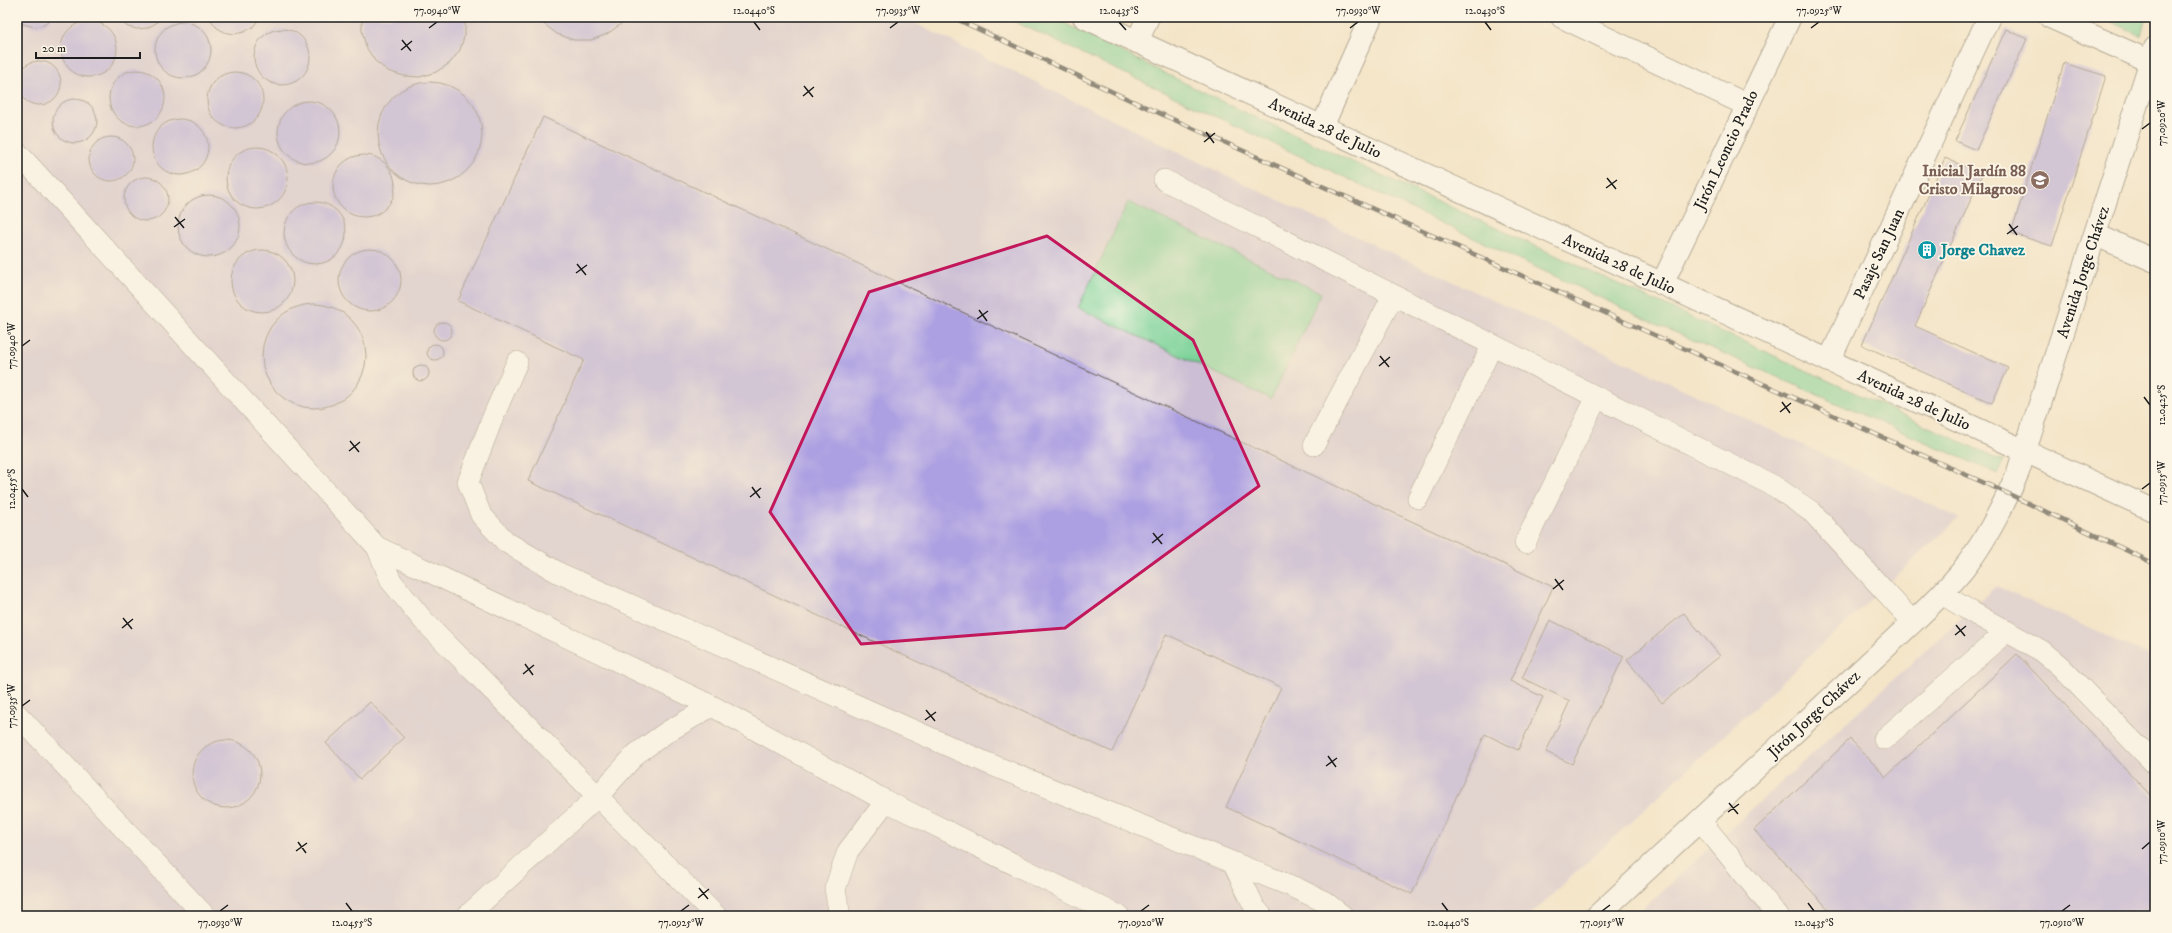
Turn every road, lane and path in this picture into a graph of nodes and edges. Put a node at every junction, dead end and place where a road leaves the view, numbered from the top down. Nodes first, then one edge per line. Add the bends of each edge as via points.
1 (1084, 17) edge
2 (1148, 17) edge
3 (1371, 17) edge
4 (1790, 17) edge
5 (1989, 17) edge
6 (2050, 17) edge
7 (1568, 18) edge
8 (1137, 42) junction
9 (2153, 55) edge
10 (1747, 105) junction
11 (1322, 127) junction
12 (17, 152) edge
13 (1164, 180) dead end
14 (2096, 235) junction
15 (2155, 261) edge
16 (1662, 284) junction
17 (1393, 296) junction
18 (1492, 346) junction
19 (1829, 361) junction
20 (517, 362) dead end
21 (1596, 398) junction
22 (1314, 445) dead end
23 (2024, 450) junction
24 (2009, 494) joint
25 (1418, 498) dead end
26 (2155, 511) edge
27 (1525, 543) dead end
28 (377, 547) junction
29 (1942, 594) junction
30 (1913, 622) junction
31 (2007, 631) junction
32 (712, 706) junction
33 (17, 714) edge
34 (1884, 739) dead end
35 (2155, 764) edge
36 (597, 797) junction
37 (886, 801) junction
38 (1700, 820) junction
39 (1233, 863) junction
40 (205, 916) edge
41 (466, 916) edge
42 (716, 916) edge
43 (840, 916) edge
44 (1119, 916) edge
45 (1262, 916) edge
46 (1343, 916) edge
47 (1597, 916) edge
48 (1778, 916) edge

1 - 8 street, Avenida 28 de Julio
2 - 8 street
3 - 11 street
4 - 10 street, Jirón Leoncio Prado
5 - 19 street, Pasaje San Juan
6 - 9 street
7 - 10 street
8 - 11 street, Avenida 28 de Julio
9 - 14 street, Avenida Jorge Chávez
10 - 16 street, Jirón Leoncio Prado
11 - 16 street, Avenida 28 de Julio
12 - 28 lane
13 - 17 lane
14 - 15 street
14 - 23 street, Avenida Jorge Chávez
16 - 19 street, Avenida 28 de Julio
17 - 18 lane
17 - 22 lane
18 - 21 lane
18 - 25 lane
19 - 23 street, Avenida 28 de Julio
20 - 39 lane via 468,482 481,516 506,542 559,573 950,747
21 - 27 lane
21 - 30 lane via 1774,486 1812,512
23 - 24 street, Avenida Jorge Chávez
23 - 26 street, Avenida 28 de Julio
24 - 29 street, Jirón Jorge Chávez via 1981,545
28 - 32 lane
28 - 36 lane via 391,581 422,620
29 - 30 street, Jirón Jorge Chávez
29 - 31 lane
30 - 38 street, Jirón Jorge Chávez
31 - 34 lane
31 - 35 lane via 2042,651 2061,667
32 - 36 lane via 667,732 636,754
32 - 37 lane
33 - 40 lane
36 - 41 lane
36 - 42 lane
37 - 43 lane via 848,851 835,889
37 - 44 lane
38 - 47 street, Jirón Jorge Chávez
38 - 48 lane
39 - 45 lane via 1255,908
39 - 46 lane via 1296,888 1325,902

